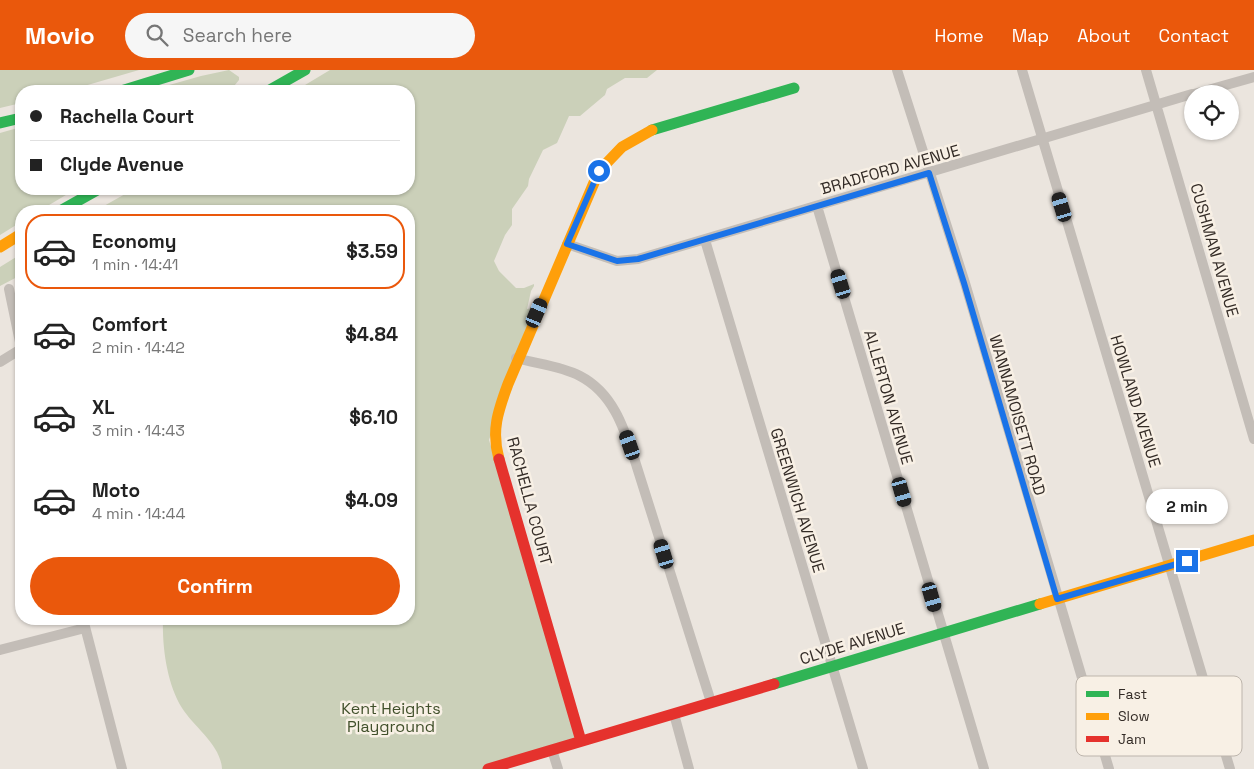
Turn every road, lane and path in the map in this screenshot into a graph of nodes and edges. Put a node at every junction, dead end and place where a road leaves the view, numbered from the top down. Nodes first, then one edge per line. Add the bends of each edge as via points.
1 (189, 70) edge
2 (305, 70) edge
3 (897, 70) edge
4 (1022, 70) edge
5 (1146, 70) edge
6 (1254, 77) edge
7 (140, 85) edge
8 (279, 85) edge
9 (1225, 85) edge
10 (794, 88) dead end
11 (1184, 96) edge
12 (1156, 104) junction
13 (15, 119) edge
14 (0, 123) edge
15 (1042, 140) junction
16 (929, 173) junction
17 (88, 195) edge
18 (71, 205) edge
19 (816, 206) junction
20 (15, 238) edge
21 (705, 240) junction
22 (567, 244) junction
23 (0, 247) edge
24 (9, 289) dead end
25 (15, 318) edge
26 (15, 352) edge
27 (516, 358) junction
28 (0, 362) edge
29 (1254, 439) edge
30 (1254, 540) edge
31 (1170, 566) junction
32 (1057, 599) junction
33 (78, 625) edge
34 (85, 625) edge
35 (942, 632) junction
36 (0, 650) edge
37 (830, 666) junction
38 (1081, 676) edge
39 (1203, 676) edge
40 (711, 702) junction
41 (674, 714) junction
42 (582, 741) junction
43 (552, 750) junction
44 (1105, 756) edge
45 (1226, 756) edge
46 (122, 769) edge
47 (488, 769) edge
48 (558, 769) edge
49 (689, 769) edge
50 (863, 769) edge
51 (984, 769) edge
52 (1109, 769) edge
53 (1230, 769) edge

1 - 7 main road
2 - 8 main road
3 - 16 street, WANNAMOISETT ROAD
4 - 15 street, HOWLAND AVENUE
5 - 12 street, CUSHMAN AVENUE
6 - 9 street, BRADFORD AVENUE
10 - 22 main road, RACHELLA COURT via 647,131 619,148 599,171
11 - 12 street, BRADFORD AVENUE
12 - 15 street, BRADFORD AVENUE
12 - 29 street, CUSHMAN AVENUE
13 - 14 main road
15 - 16 street, BRADFORD AVENUE
15 - 31 street, HOWLAND AVENUE
16 - 19 street, BRADFORD AVENUE
16 - 32 street, WANNAMOISETT ROAD
17 - 18 main road
19 - 21 street, BRADFORD AVENUE
19 - 35 street, ALLERTON AVENUE
20 - 23 main road
21 - 22 street, BRADFORD AVENUE via 638,259 617,261
21 - 37 street, GREENWICH AVENUE
22 - 27 main road, RACHELLA COURT
24 - 25 street
26 - 28 street
27 - 40 street via 579,376 598,388 613,406 635,461
27 - 42 main road, RACHELLA COURT via 497,415 494,441
30 - 31 main road, CLYDE AVENUE
31 - 32 main road, CLYDE AVENUE
31 - 39 street, HOWLAND AVENUE
32 - 35 main road, CLYDE AVENUE
32 - 38 street, WANNAMOISETT ROAD
33 - 36 street
34 - 46 street
35 - 37 main road, CLYDE AVENUE
35 - 51 street, ALLERTON AVENUE
37 - 40 main road, CLYDE AVENUE
37 - 50 street, GREENWICH AVENUE
40 - 41 main road, CLYDE AVENUE
41 - 42 main road, CLYDE AVENUE
41 - 49 street
42 - 43 main road, CLYDE AVENUE
43 - 47 main road, CLYDE AVENUE
43 - 48 street
44 - 52 street, WANNAMOISETT ROAD
45 - 53 street, HOWLAND AVENUE

